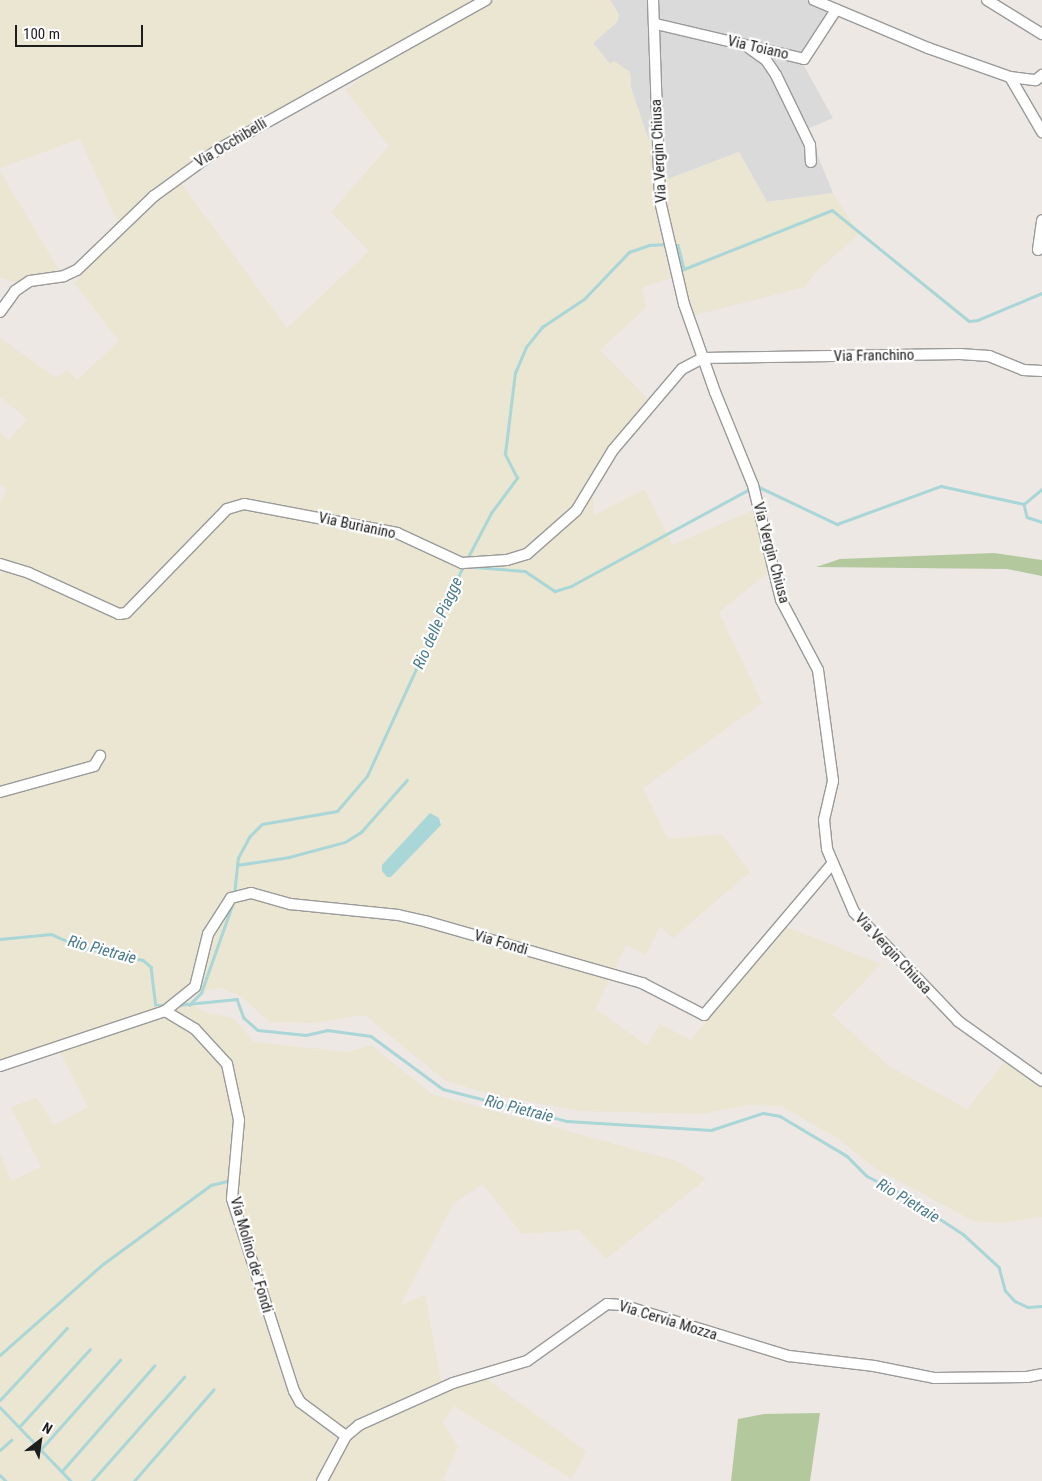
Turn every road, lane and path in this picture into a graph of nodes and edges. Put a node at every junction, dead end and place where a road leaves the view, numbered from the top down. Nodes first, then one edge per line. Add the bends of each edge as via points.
1 (486, 0) edge
2 (653, 0) edge
3 (814, 0) edge
4 (987, 0) edge
5 (836, 10) junction
6 (656, 24) junction
7 (1042, 34) edge
8 (744, 45) junction
9 (1042, 75) edge
10 (1010, 77) junction
11 (1042, 132) edge
12 (811, 162) dead end
13 (1042, 220) edge
14 (1038, 250) dead end
15 (0, 312) edge
16 (702, 358) junction
17 (1042, 371) edge
18 (0, 564) edge
19 (100, 756) dead end
20 (0, 792) edge
21 (832, 864) junction
22 (165, 1011) junction
23 (0, 1066) edge
24 (1042, 1081) edge
25 (1042, 1374) edge
26 (346, 1436) junction
27 (322, 1481) edge

1 - 15 street, Via Occhibelli via 212,154 154,196 77,270 30,281 15,291
2 - 6 street, Via Vergin Chiusa
3 - 5 street
4 - 7 street
5 - 8 street, Via Toiano via 804,59
5 - 10 street
6 - 8 street, Via Toiano
6 - 16 street, Via Vergin Chiusa via 660,201 684,304
8 - 12 street via 766,60 776,75 810,145
9 - 10 street via 1036,80
10 - 11 street
13 - 14 street
16 - 17 street, Via Franchino via 960,354 989,356 1023,370
16 - 18 street, Via Burianino via 682,369 613,450 576,511 522,557 462,563 397,533 244,504 227,509 126,613 119,614 29,573
16 - 21 street, Via Vergin Chiusa via 753,485 781,600 818,670 832,767 833,781 824,820
19 - 20 street via 94,766
21 - 22 street, Via Fondi via 704,1015 642,983 428,922 398,915 350,913 290,904 251,892 231,898 208,934 195,987
21 - 24 street, Via Vergin Chiusa via 854,912 944,1009
22 - 23 street
22 - 26 street, Via Molino de' Fondi via 196,1029 227,1064 239,1120 232,1198 272,1329 300,1402
25 - 26 street, Via Cervia Mozza via 934,1378 874,1366 789,1356 622,1305 607,1304 527,1361 453,1383 381,1413
26 - 27 street, Via Cervia Mozza

